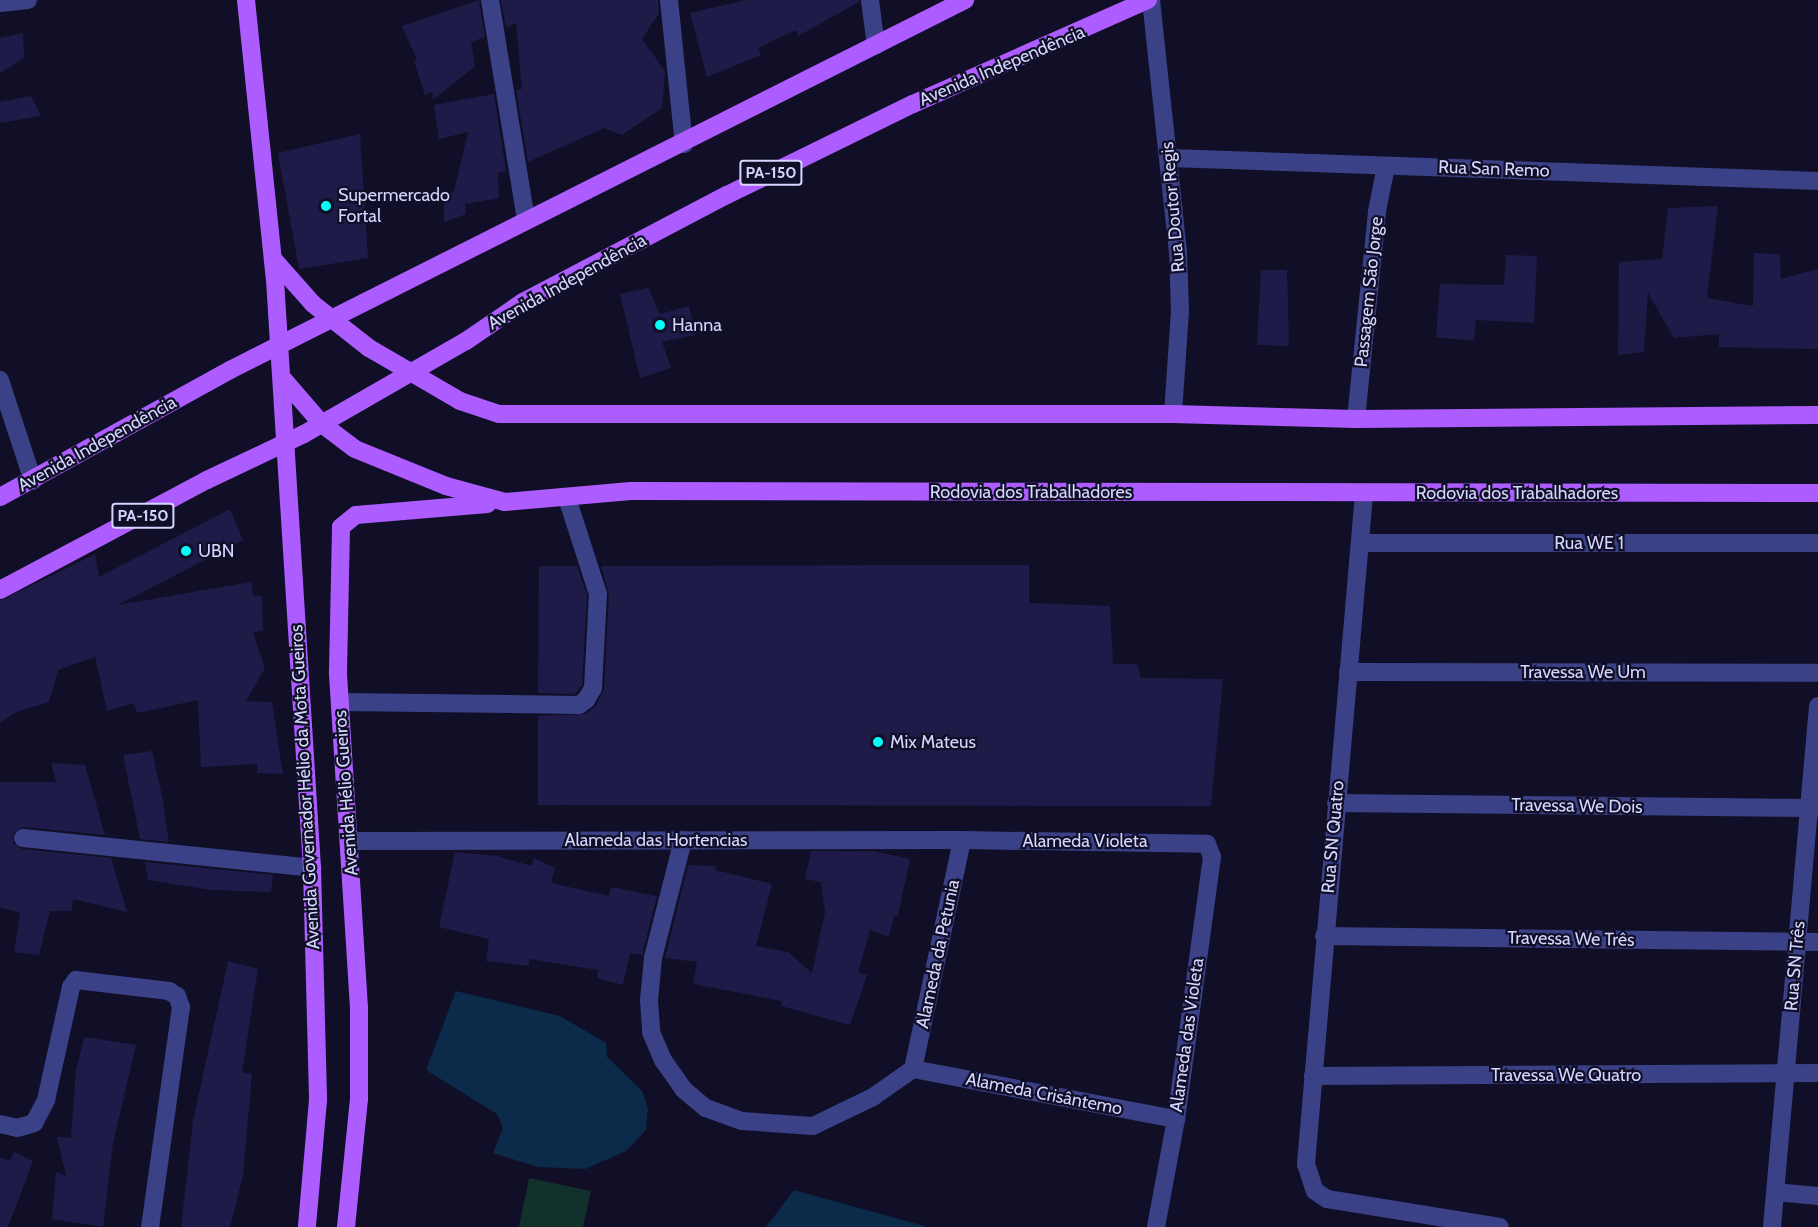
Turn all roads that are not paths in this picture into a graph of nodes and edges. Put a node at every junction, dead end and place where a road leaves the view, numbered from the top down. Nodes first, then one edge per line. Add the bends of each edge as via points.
1 (28, 0) edge
2 (246, 0) edge
3 (490, 0) edge
4 (669, 0) edge
5 (870, 0) edge
6 (965, 0) edge
7 (1150, 0) edge
8 (0, 3) edge
9 (876, 46) junction
10 (684, 144) junction
11 (1170, 158) junction
12 (1386, 166) junction
13 (1818, 181) edge
14 (526, 221) junction
15 (274, 260) junction
16 (332, 319) junction
17 (280, 346) junction
18 (408, 374) junction
19 (283, 379) junction
20 (0, 386) edge
21 (1173, 414) junction
22 (1818, 415) edge
23 (1356, 418) junction
24 (322, 424) junction
25 (287, 443) junction
26 (33, 481) junction
27 (1818, 493) edge
28 (1364, 494) junction
29 (0, 497) edge
30 (567, 498) junction
31 (505, 502) junction
32 (1360, 543) junction
33 (1818, 543) edge
34 (0, 590) edge
35 (1348, 672) junction
36 (1818, 673) edge
37 (340, 702) junction
38 (1818, 706) edge
39 (1336, 803) junction
40 (1814, 808) edge
41 (23, 838) dead end
42 (683, 840) junction
43 (962, 840) junction
44 (350, 841) junction
45 (1207, 844) joint
46 (312, 868) junction
47 (1324, 936) junction
48 (1797, 942) junction
49 (1818, 942) edge
50 (913, 1069) junction
51 (1818, 1073) edge
52 (1785, 1074) junction
53 (1313, 1076) junction
54 (1176, 1119) junction
55 (0, 1124) edge
56 (1775, 1192) junction
57 (1818, 1196) edge
58 (150, 1227) edge
59 (307, 1227) edge
60 (346, 1227) edge
61 (1156, 1227) edge
62 (1500, 1227) edge
63 (1772, 1227) edge

1 - 8 street
2 - 15 main road
3 - 14 street
4 - 10 street
5 - 9 street
6 - 9 main road, Avenida Independência
7 - 11 street, Rua Doutor Regis
7 - 18 main road, Avenida Independência / PA-150 via 913,104 727,195 523,302
9 - 10 main road, Avenida Independência
10 - 14 main road, Avenida Independência
11 - 12 street, Rua San Remo
11 - 21 street, Rua Doutor Regis via 1180,311
12 - 13 street, Rua San Remo
12 - 23 street, Passagem São Jorge via 1377,211
14 - 16 main road, Avenida Independência
15 - 16 main road
15 - 17 main road
16 - 17 main road, Avenida Independência
16 - 18 main road
17 - 19 main road, Avenida Governador Hélio da Mota Gueiros
17 - 26 main road, Avenida Independência
18 - 21 main road via 486,411 540,417
18 - 24 main road, Avenida Independência / PA-150
19 - 24 main road, Rodovia dos Trabalhadores
19 - 25 main road, Avenida Governador Hélio da Mota Gueiros
20 - 26 street
21 - 23 main road
22 - 23 main road
24 - 25 main road, Avenida Independência / PA-150
24 - 31 main road, Rodovia dos Trabalhadores via 355,448 396,467
25 - 34 main road, Avenida Independência / PA-150 via 207,480
25 - 46 main road, Avenida Governador Hélio da Mota Gueiros
26 - 29 main road, Avenida Independência
27 - 28 main road, Rodovia dos Trabalhadores
28 - 30 main road, Rodovia dos Trabalhadores via 631,491
28 - 32 street, Rua SN Quatro
30 - 31 main road, Rodovia dos Trabalhadores
30 - 37 street via 598,594 593,687 586,700 579,705
31 - 37 main road, Avenida Hélio Gueiros via 347,519 341,527 338,597
32 - 33 street, Rua WE 1
32 - 35 street, Rua SN Quatro
35 - 36 street, Travessa We Um
35 - 39 street, Rua SN Quatro
37 - 44 main road, Avenida Hélio Gueiros
38 - 40 street, Rua SN Três
39 - 40 street, Travessa We Dois
39 - 47 street, Rua SN Quatro
40 - 48 street, Rua SN Três
41 - 46 street
42 - 43 street, Alameda das Hortencias
42 - 44 street, Alameda das Hortencias
42 - 50 street via 653,958 649,1000 651,1032 663,1060 683,1089 705,1108 742,1121 813,1126 845,1113
43 - 45 street, Alameda Violeta
43 - 50 street, Alameda da Petunia
44 - 60 main road, Avenida Hélio Gueiros via 359,1008 359,1099
45 - 54 street, Alameda das Violeta via 1212,857
46 - 59 main road, Avenida Governador Hélio da Mota Gueiros via 318,1100
47 - 48 street, Travessa We Três
47 - 53 street, Rua SN Quatro
48 - 49 street, Travessa We Três
48 - 52 street, Rua SN Três
50 - 54 street, Alameda Crisântemo
51 - 52 street, Travessa We Quatro
52 - 53 street, Travessa We Quatro
52 - 56 street, Rua SN Três
53 - 62 street, Rua SN Quatro via 1306,1164 1315,1191 1327,1198
54 - 61 street, Alameda das Violeta
55 - 58 street via 17,1128 34,1123 46,1100 71,987 76,980 87,978 169,991 177,996 181,1007
56 - 57 street
56 - 63 street, Rua SN Três

